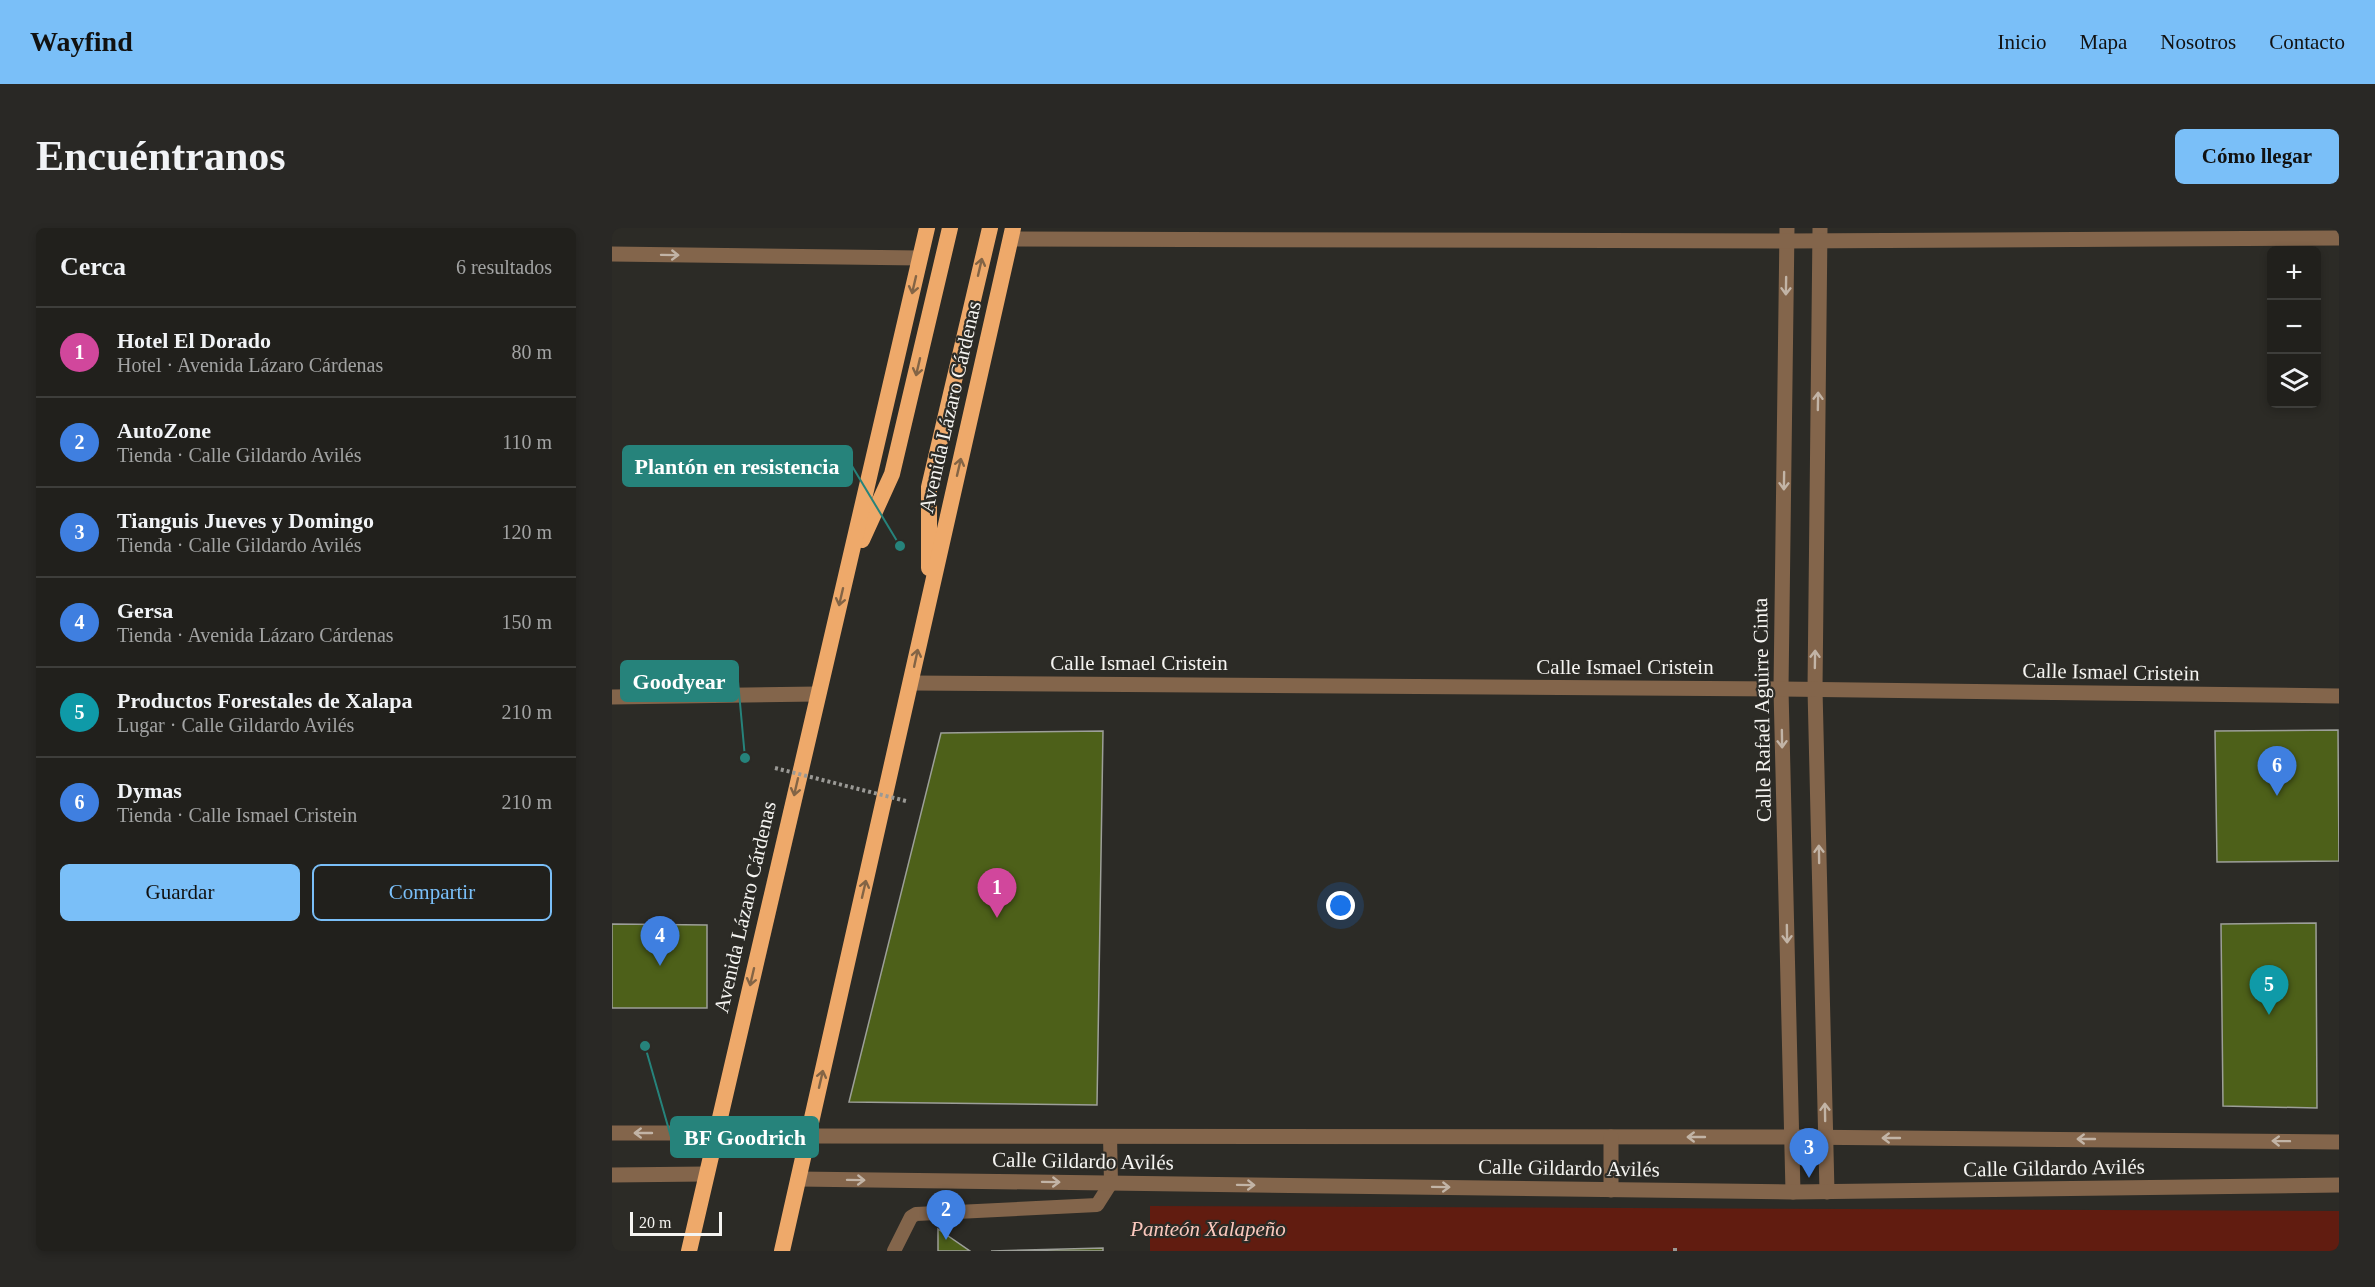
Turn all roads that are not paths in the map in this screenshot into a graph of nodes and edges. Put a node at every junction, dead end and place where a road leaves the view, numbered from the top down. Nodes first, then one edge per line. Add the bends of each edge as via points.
1 (927, 228) edge
2 (950, 228) edge
3 (990, 228) edge
4 (1012, 233) edge
5 (1787, 234) edge
6 (1819, 234) edge
7 (2339, 238) edge
8 (612, 254) edge
9 (920, 258) junction
10 (846, 574) junction
11 (930, 596) junction
12 (911, 683) junction
13 (1781, 689) junction
14 (1815, 689) junction
15 (818, 694) junction
16 (2339, 696) edge
17 (612, 698) edge
18 (612, 1133) edge
19 (716, 1133) junction
20 (808, 1136) junction
21 (1110, 1136) junction
22 (1611, 1137) junction
23 (1792, 1137) junction
24 (1826, 1137) junction
25 (2339, 1142) edge
26 (706, 1174) junction
27 (612, 1175) edge
28 (798, 1179) junction
29 (1111, 1183) junction
30 (2339, 1185) edge
31 (1611, 1190) junction
32 (1793, 1192) junction
33 (1827, 1192) junction
34 (689, 1251) edge
35 (782, 1251) edge
36 (894, 1251) edge

1 - 9 highway, Avenida Lázaro Cárdenas
2 -> 10 highway, Avenida Lázaro Cárdenas via 892,474
11 -> 3 highway, Avenida Lázaro Cárdenas via 929,487
4 - 5 street
11 -> 4 highway, Avenida Lázaro Cárdenas
5 - 6 street
5 -> 13 street, Calle Rafaél Aguirre Cinta
6 - 7 street
14 -> 6 street
8 -> 9 street
9 -> 10 highway, Avenida Lázaro Cárdenas
10 -> 15 highway, Avenida Lázaro Cárdenas
12 -> 11 highway, Avenida Lázaro Cárdenas
12 - 13 street, Calle Ismael Cristein
20 -> 12 highway, Avenida Lázaro Cárdenas
13 - 14 street, Calle Ismael Cristein
13 -> 23 street, Calle Rafaél Aguirre Cinta
14 - 16 street, Calle Ismael Cristein
24 -> 14 street
15 - 17 street
15 -> 19 highway, Avenida Lázaro Cárdenas
19 -> 18 street
19 - 26 highway, Avenida Lázaro Cárdenas
20 - 21 street, Calle Gildardo Avilés
20 - 28 highway, Avenida Lázaro Cárdenas
21 - 22 street, Calle Gildardo Avilés
21 - 29 lane
23 -> 22 street, Calle Gildardo Avilés
22 - 31 street
23 - 24 street, Calle Gildardo Avilés
23 - 32 street, Calle Rafaél Aguirre Cinta
25 -> 24 street, Calle Gildardo Avilés
24 - 33 street
26 - 27 street
26 - 34 highway, Avenida Lázaro Cárdenas
28 -> 29 street, Calle Gildardo Avilés
28 - 35 highway, Avenida Lázaro Cárdenas
29 -> 31 street, Calle Gildardo Avilés
29 - 36 lane via 1093,1206 916,1214
30 - 33 street, Calle Gildardo Avilés
31 - 32 street, Calle Gildardo Avilés
32 - 33 street, Calle Gildardo Avilés

